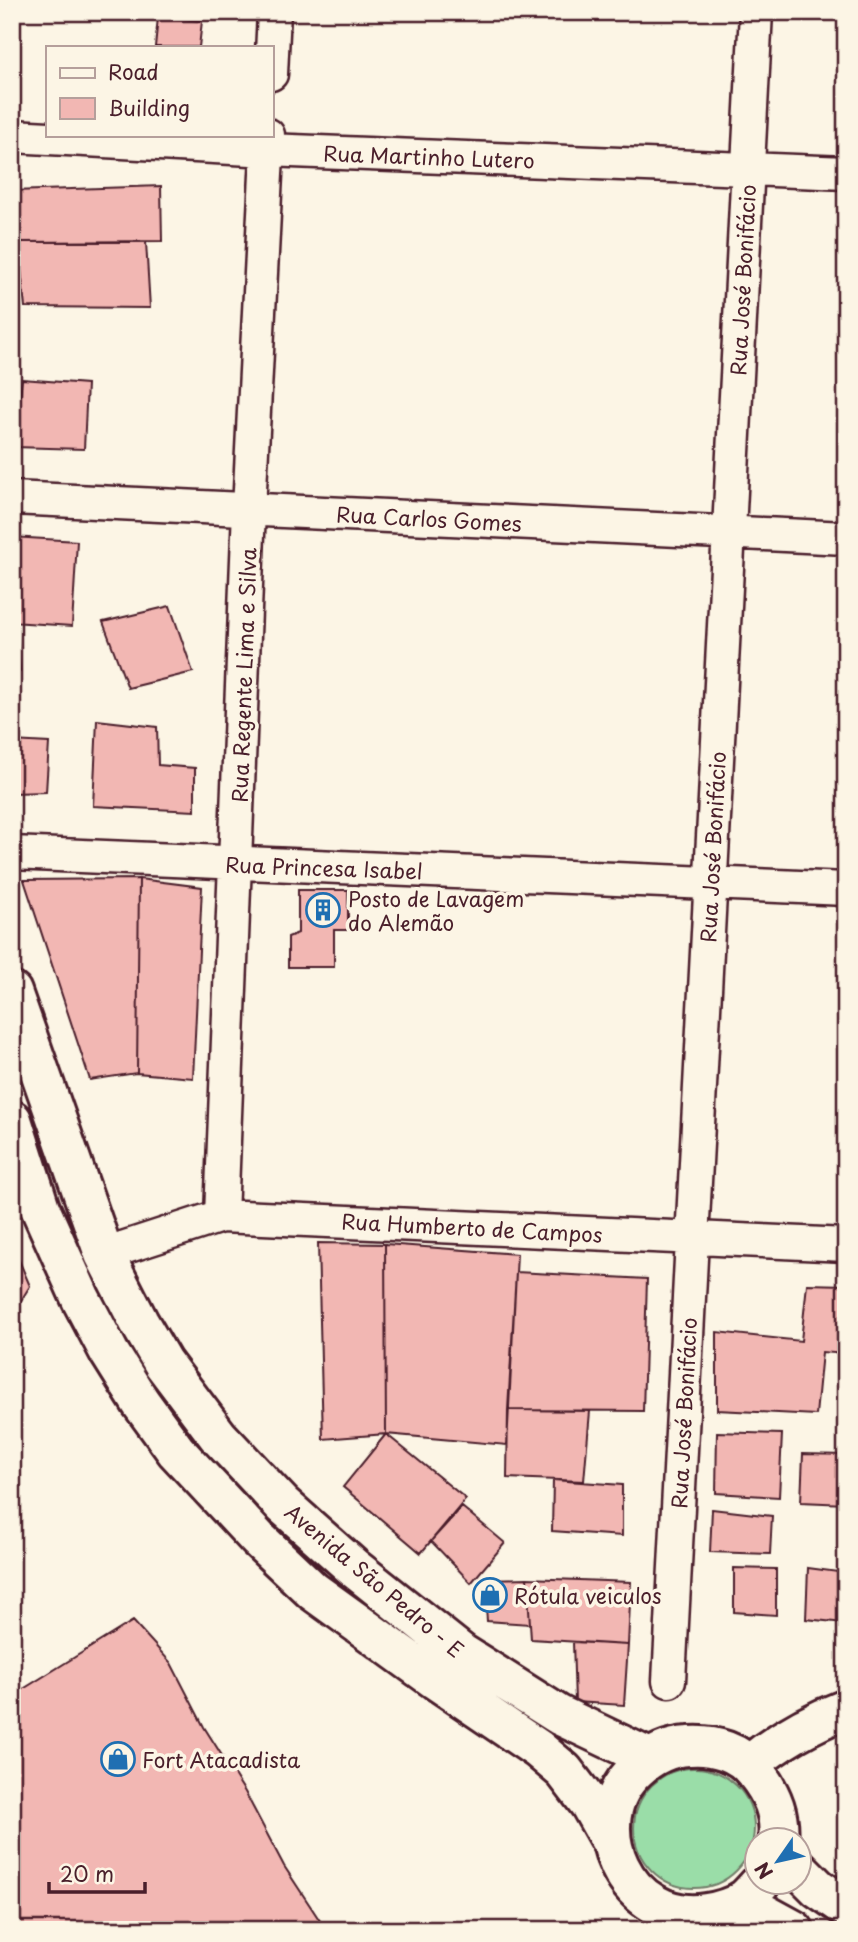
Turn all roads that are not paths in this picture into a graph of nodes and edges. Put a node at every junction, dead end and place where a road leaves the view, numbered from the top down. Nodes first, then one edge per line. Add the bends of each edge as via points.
1 (274, 12) edge
2 (756, 12) edge
3 (272, 46) edge
4 (12, 136) edge
5 (268, 142) edge
6 (748, 169) junction
7 (846, 173) edge
8 (12, 498) edge
9 (249, 509) junction
10 (729, 532) junction
11 (846, 538) edge
12 (12, 853) edge
13 (235, 863) junction
14 (709, 882) junction
15 (846, 889) edge
16 (12, 992) edge
17 (12, 1120) edge
18 (26, 1206) edge
19 (221, 1216) junction
20 (692, 1237) junction
21 (846, 1245) edge
22 (104, 1254) junction
23 (669, 1681) dead end
24 (846, 1709) edge
25 (649, 1758) junction
26 (749, 1765) junction
27 (779, 1826) edge
28 (611, 1842) junction
29 (812, 1882) edge
30 (744, 1896) edge
31 (756, 1896) edge
32 (846, 1907) edge
33 (671, 1921) edge
34 (794, 1930) edge

1 - 3 street
2 - 6 street, Rua José Bonifácio
4 - 5 street, Rua Martinho Lutero
5 - 6 street, Rua Martinho Lutero
5 - 9 street, Rua Regente Lima e Silva
6 - 7 street, Rua Martinho Lutero
6 - 10 street, Rua José Bonifácio
8 - 9 street, Rua Carlos Gomes
9 - 10 street, Rua Carlos Gomes
9 - 13 street, Rua Regente Lima e Silva
10 - 11 street, Rua Carlos Gomes
10 - 14 street, Rua José Bonifácio
12 - 13 street, Rua Princesa Isabel
13 - 14 street, Rua Princesa Isabel
13 - 19 street, Rua Regente Lima e Silva
14 - 15 street, Rua Princesa Isabel
14 - 20 street, Rua José Bonifácio
16 - 22 main road, Avenida São Pedro - E
17 - 18 main road, Avenida São Pedro - E
18 - 28 main road, Avenida São Pedro - E via 141,1403 209,1488 313,1591 564,1771
19 - 20 street, Rua Humberto de Campos
19 - 22 street, Rua Humberto de Campos
20 - 21 street, Rua Humberto de Campos
20 - 23 street, Rua José Bonifácio
22 - 25 main road, Avenida São Pedro - E via 163,1363 218,1436 283,1505 461,1653 559,1715
24 - 26 main road via 814,1721
25 - 26 main road via 674,1747 703,1745 728,1751
25 - 28 main road via 627,1778 612,1808
26 - 27 main road via 771,1791
28 - 33 main road, Avenida São Pedro - E via 618,1866 632,1887
29 - 32 main road
30 - 33 main road via 720,1911
31 - 34 main road

